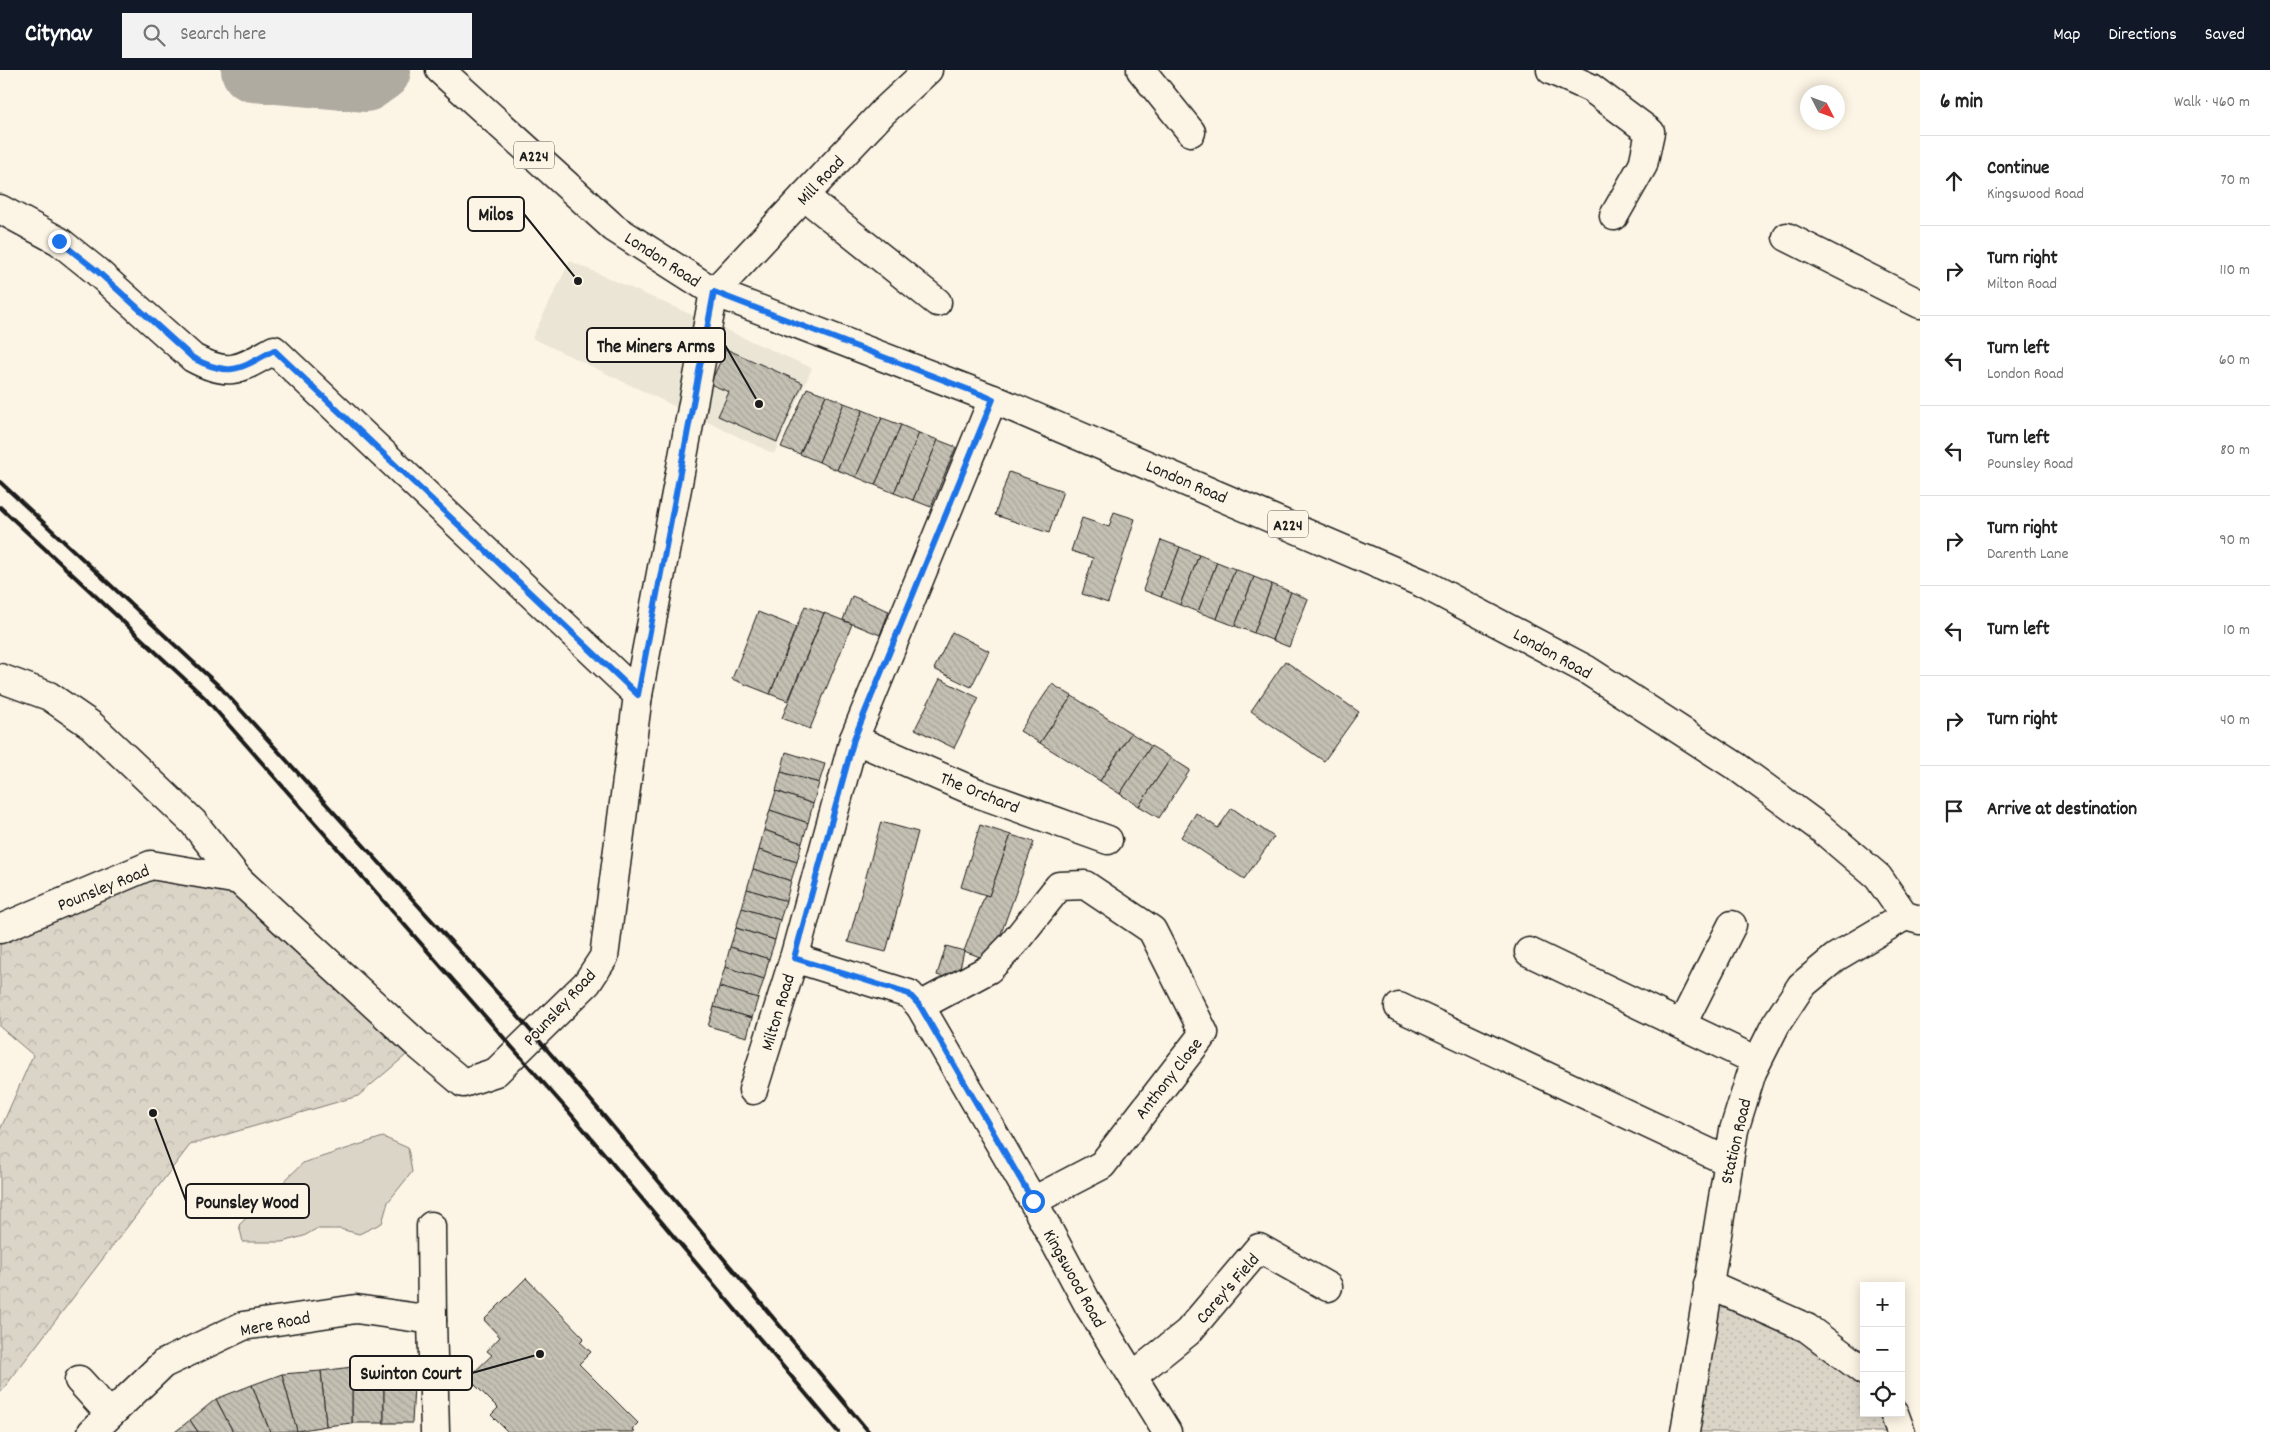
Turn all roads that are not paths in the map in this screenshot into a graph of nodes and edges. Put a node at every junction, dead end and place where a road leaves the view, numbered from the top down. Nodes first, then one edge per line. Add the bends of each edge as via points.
1 (928, 70) edge
2 (1141, 70) edge
3 (1551, 70) edge
4 (447, 76) edge
5 (1597, 79) edge
6 (1191, 132) dead end
7 (804, 196) junction
8 (0, 209) edge
9 (1614, 216) dead end
10 (1787, 236) dead end
11 (714, 292) junction
12 (937, 302) dead end
13 (1920, 304) edge
14 (993, 399) junction
15 (0, 678) edge
16 (638, 695) junction
17 (854, 739) junction
18 (1108, 840) dead end
19 (239, 880) junction
20 (1913, 918) edge
21 (1732, 925) dead end
22 (0, 929) edge
23 (1529, 952) dead end
24 (794, 958) junction
25 (920, 1006) junction
26 (1399, 1007) dead end
27 (1682, 1024) junction
28 (1757, 1061) junction
29 (753, 1090) dead end
30 (1729, 1162) junction
31 (1033, 1201) junction
32 (431, 1226) dead end
33 (1708, 1284) junction
34 (1328, 1287) dead end
35 (432, 1320) junction
36 (1860, 1368) edge
37 (1133, 1376) junction
38 (79, 1380) dead end
39 (1895, 1417) edge
40 (101, 1423) edge
41 (435, 1432) edge
42 (1167, 1432) edge
43 (1685, 1432) edge
44 (1901, 1432) edge

1 - 7 street, Mill Road via 883,112
2 - 6 street
3 - 5 street
4 - 11 street, London Road / A224 via 614,228
5 - 9 street via 1650,132 1643,165
7 - 11 street, Mill Road
7 - 12 street
8 - 16 street via 59,241 193,358 210,367 225,370 244,367 274,350
10 - 13 street
11 - 14 street, London Road / A224
11 - 16 street, Pounsley Road
14 - 17 street, Milton Road
14 - 20 street, London Road / A224 via 1422,583 1587,670 1737,767 1823,830 1878,878
15 - 19 street via 49,696 91,725 193,822
16 - 19 street, Pounsley Road via 604,957 587,982 496,1072 464,1083 418,1045
17 - 18 street, The Orchard via 980,794
17 - 24 street, Milton Road
19 - 22 street, Pounsley Road via 151,865
20 - 28 street, Station Road via 1836,957 1801,986
21 - 27 street
23 - 27 street
24 - 25 street, Kingswood Road via 909,994
24 - 29 street, Milton Road
25 - 31 street, Kingswood Road
25 - 31 street, Anthony Close via 990,968 1060,886 1085,884 1152,930 1204,1033 1102,1164
26 - 30 street
27 - 28 street
28 - 30 street, Station Road via 1734,1130
30 - 33 street, Station Road
31 - 37 street, Kingswood Road via 1089,1306
32 - 35 street
33 - 36 street via 1807,1328
33 - 43 street, Station Road
34 - 37 street, Carey's Field via 1259,1248 1188,1332
35 - 40 street, Mere Road via 356,1309 243,1326 163,1364
35 - 41 street
37 - 42 street, Kingswood Road
38 - 40 street
39 - 44 street

